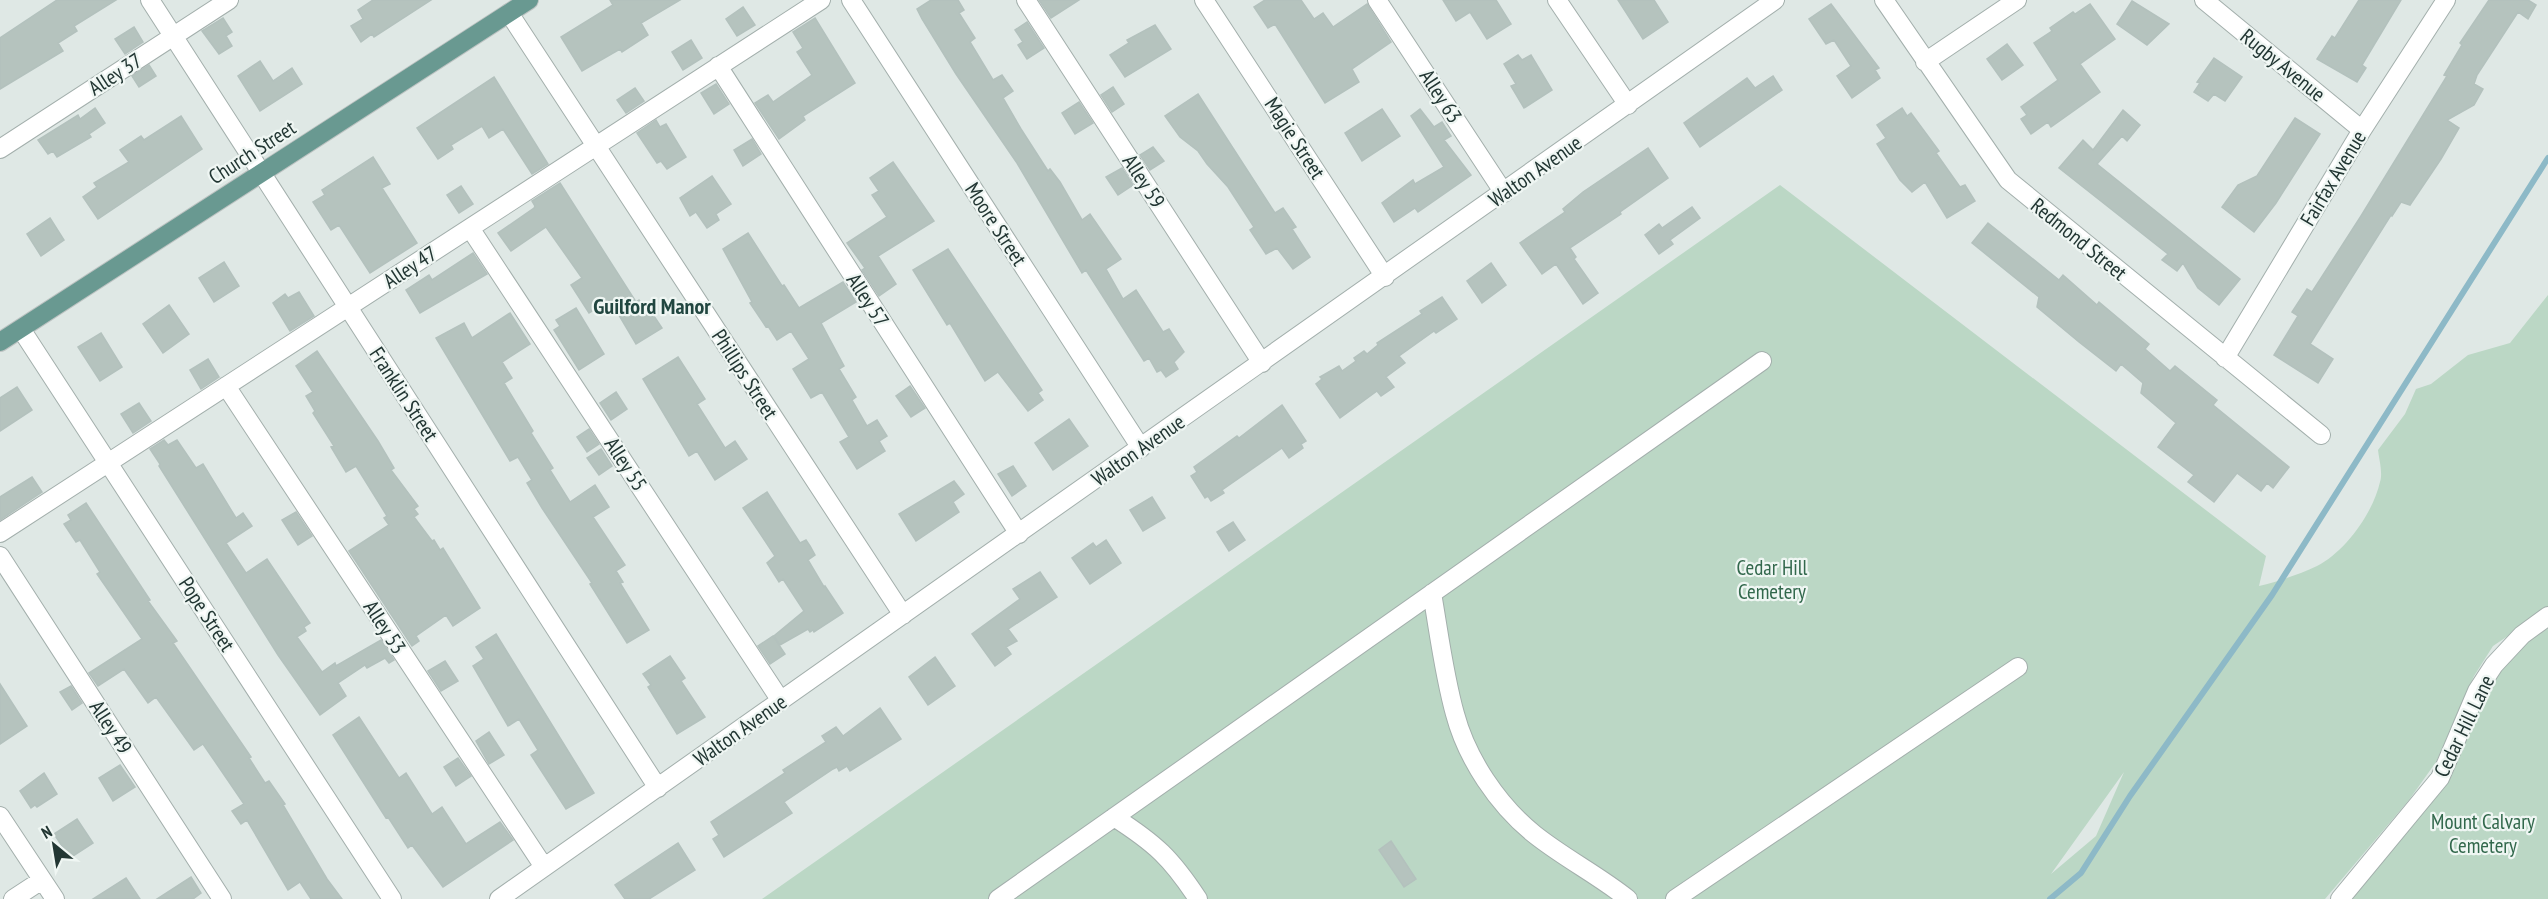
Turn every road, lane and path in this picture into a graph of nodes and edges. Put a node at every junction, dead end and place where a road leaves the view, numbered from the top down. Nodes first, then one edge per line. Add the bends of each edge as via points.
1 (150, 0) edge
2 (229, 0) edge
3 (529, 0) edge
4 (821, 0) edge
5 (852, 0) edge
6 (1026, 0) edge
7 (1204, 0) edge
8 (1377, 0) edge
9 (1557, 0) edge
10 (1776, 0) edge
11 (1884, 0) edge
12 (2016, 0) edge
13 (2204, 0) edge
14 (2446, 0) edge
15 (509, 13) junction
16 (174, 36) junction
17 (1925, 62) junction
18 (718, 66) junction
19 (1628, 105) junction
20 (2362, 130) junction
21 (596, 146) junction
22 (0, 148) edge
23 (262, 173) junction
24 (1504, 193) junction
25 (470, 228) junction
26 (1385, 277) junction
27 (348, 307) junction
28 (21, 328) junction
29 (0, 342) edge
30 (2225, 358) junction
31 (1762, 361) dead end
32 (1262, 363) junction
33 (226, 387) junction
34 (2321, 435) dead end
35 (1141, 448) junction
36 (109, 463) junction
37 (0, 533) edge
38 (1018, 534) junction
39 (0, 556) edge
40 (1432, 593) junction
41 (903, 615) junction
42 (2548, 616) edge
43 (2018, 668) dead end
44 (781, 701) junction
45 (658, 788) junction
46 (0, 816) edge
47 (1114, 817) junction
48 (544, 867) junction
49 (42, 880) junction
50 (13, 899) edge
51 (55, 899) edge
52 (222, 899) edge
53 (392, 899) edge
54 (499, 899) edge
55 (998, 899) edge
56 (1198, 899) edge
57 (1628, 899) edge
58 (1675, 899) edge
59 (2340, 899) edge

1 - 16 street, Franklin Street
2 - 16 street, Alley 37
3 - 15 main road, Church Street
4 - 18 street, Alley 47
5 - 35 street, Moore Street
6 - 32 street, Alley 59
7 - 26 street, Magie Street
8 - 24 street, Alley 63
9 - 19 street
10 - 19 street, Walton Avenue
11 - 17 street, Redmond Street
12 - 17 street
13 - 20 street, Rugby Avenue
14 - 20 street, Fairfax Avenue
15 - 21 street, Phillips Street
15 - 23 main road, Church Street
16 - 22 street, Alley 37
16 - 23 street, Franklin Street
17 - 30 street, Redmond Street via 2008,180
18 - 21 street, Alley 47
18 - 38 street, Alley 57
19 - 24 street, Walton Avenue
20 - 30 street, Fairfax Avenue
21 - 25 street, Alley 47
21 - 41 street, Phillips Street
23 - 27 street, Franklin Street
23 - 28 main road, Church Street
24 - 26 street, Walton Avenue
25 - 27 street, Alley 47
25 - 44 street, Alley 55
26 - 32 street, Walton Avenue
27 - 33 street, Alley 47
27 - 45 street, Franklin Street
28 - 29 main road, Church Street
28 - 36 street, Pope Street
30 - 34 street, Redmond Street
31 - 40 street
32 - 35 street, Walton Avenue
33 - 36 street, Alley 47
33 - 48 street, Alley 53
35 - 38 street, Walton Avenue
36 - 37 street, Alley 47
36 - 53 street, Pope Street
38 - 41 street, Walton Avenue
39 - 52 street, Alley 49
40 - 47 street
40 - 57 street via 1455,715 1470,752 1490,785 1534,834
41 - 44 street, Walton Avenue
42 - 59 street, Cedar Hill Lane via 2522,635 2494,665 2477,691 2440,777
43 - 58 street
44 - 45 street, Walton Avenue
45 - 48 street, Walton Avenue
46 - 49 street
47 - 55 street
47 - 56 street via 1149,839 1169,858
48 - 54 street, Walton Avenue
49 - 50 street
49 - 51 street

